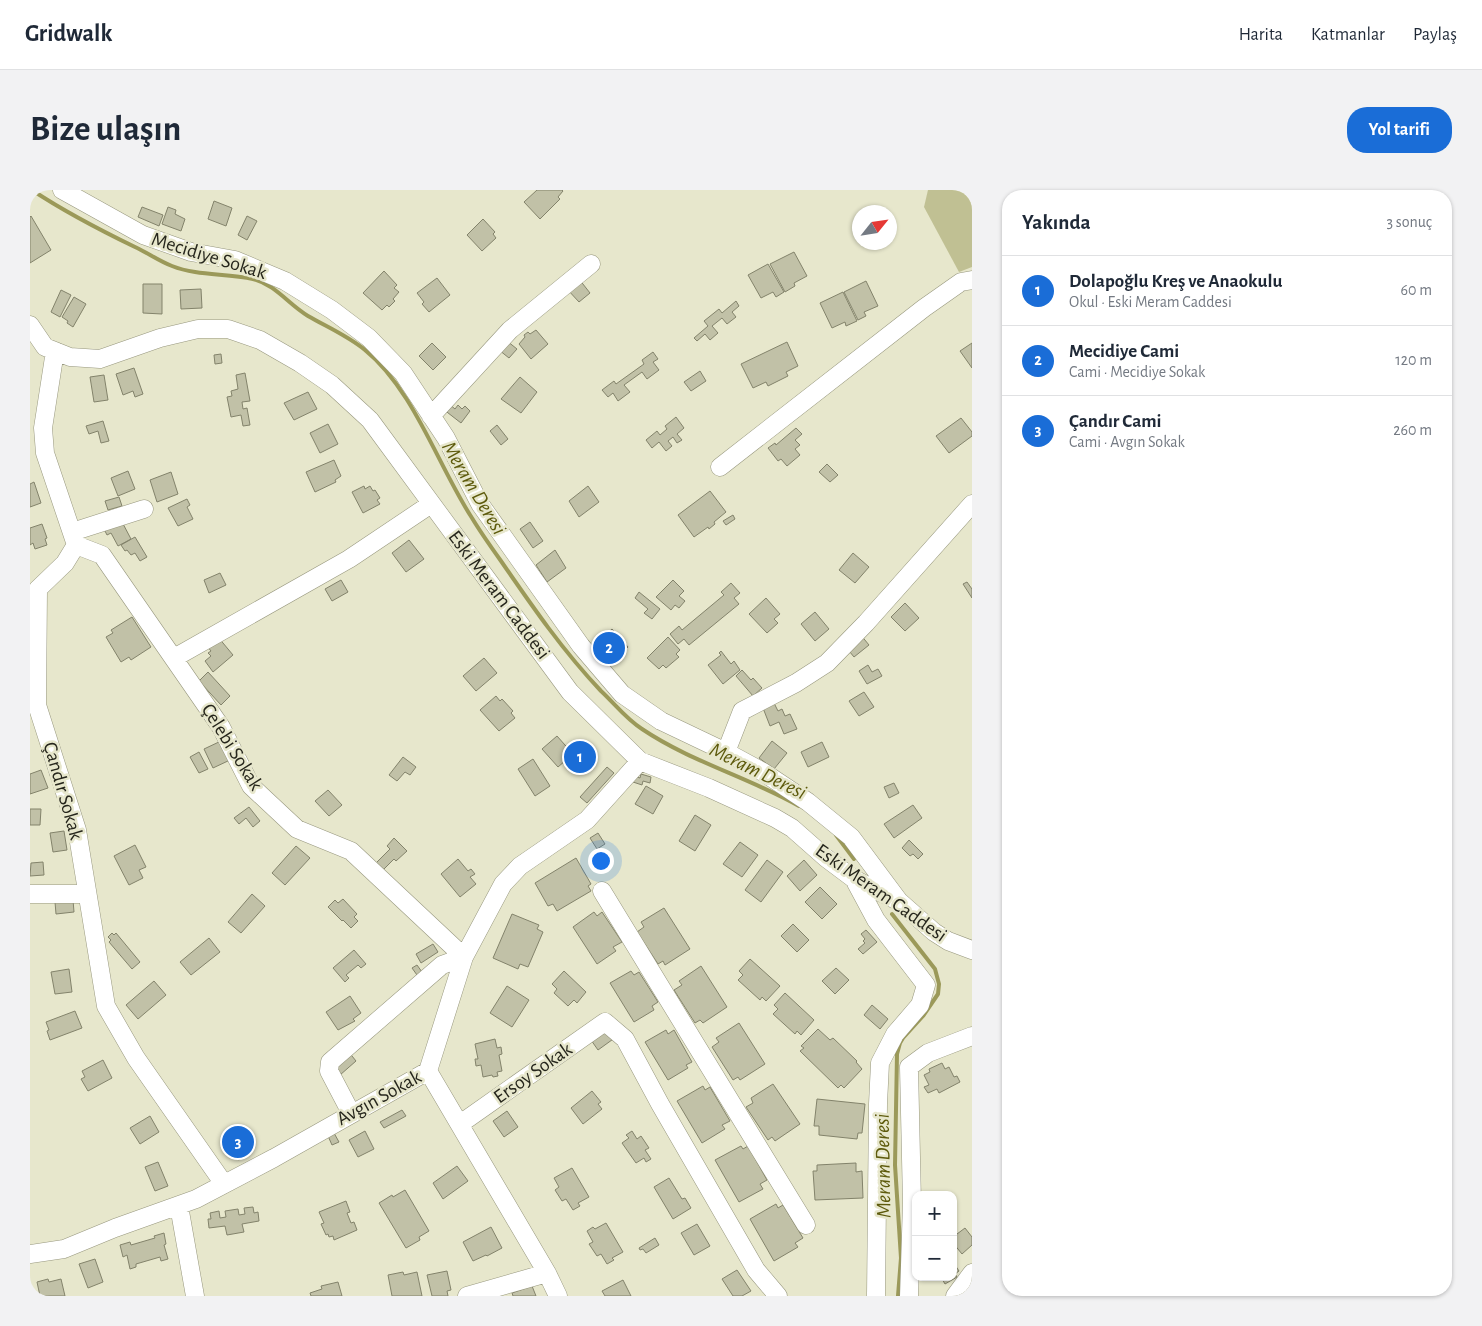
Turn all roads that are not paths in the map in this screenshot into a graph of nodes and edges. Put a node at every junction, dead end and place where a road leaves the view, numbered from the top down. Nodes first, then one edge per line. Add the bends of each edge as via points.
1 (62, 190) edge
2 (591, 264) dead end
3 (972, 280) edge
4 (30, 326) edge
5 (55, 352) junction
6 (431, 416) junction
7 (37, 429) edge
8 (720, 467) dead end
9 (431, 504) junction
10 (972, 504) edge
11 (144, 509) dead end
12 (74, 538) junction
13 (34, 590) edge
14 (174, 658) junction
15 (726, 752) junction
16 (640, 760) junction
17 (848, 874) junction
18 (602, 890) dead end
19 (30, 894) edge
20 (87, 894) junction
21 (900, 902) junction
22 (972, 950) edge
23 (464, 957) junction
24 (972, 1036) edge
25 (428, 1071) junction
26 (351, 1113) junction
27 (460, 1124) junction
28 (224, 1184) junction
29 (179, 1206) junction
30 (806, 1225) dead end
31 (30, 1254) edge
32 (547, 1273) junction
33 (972, 1273) edge
34 (195, 1296) edge
35 (467, 1296) edge
36 (558, 1296) edge
37 (778, 1296) edge
38 (876, 1296) edge
39 (909, 1296) edge
40 (955, 1296) edge

1 - 6 street, Mecidiye Sokak via 143,235 191,252 235,260 286,281 369,338 403,372
2 - 6 street via 510,330
3 - 8 street via 961,282 924,308
4 - 5 street, Eski Meram Caddesi via 45,347
5 - 7 street
5 - 9 street, Eski Meram Caddesi via 70,357 100,359 160,338 198,329 228,329 260,340 332,385 370,420
6 - 15 street, Mecidiye Sokak via 480,504 581,646 622,694 661,721
7 - 12 street
9 - 14 street via 349,559
9 - 16 street, Eski Meram Caddesi via 570,692
10 - 15 street via 827,663 742,711
11 - 12 street
12 - 13 street, Çandır Sokak via 65,564
12 - 14 street, Çelebi Sokak via 102,555
13 - 20 street, Çandır Sokak via 37,705 77,830
14 - 23 street, Çelebi Sokak via 221,727 251,786 297,830 351,851
15 - 21 street, Mecidiye Sokak via 808,802 851,838
16 - 17 street, Eski Meram Caddesi via 775,818
16 - 23 street, Avgın Sokak via 587,820 520,866 503,884
17 - 21 street, Eski Meram Caddesi
17 - 38 street via 876,920 926,985 920,1004 895,1034 880,1064
18 - 30 street
19 - 20 street
20 - 28 street, Çandır Sokak via 106,1006 136,1058
21 - 22 street, Eski Meram Caddesi via 941,937
23 - 25 street, Avgın Sokak
23 - 26 street via 442,965 330,1062 329,1071
24 - 39 street via 928,1052 910,1067 912,1203
25 - 26 street, Avgın Sokak
25 - 27 street
26 - 28 street, Avgın Sokak
27 - 32 street
27 - 37 street, Ersoy Sokak via 605,1022 625,1040 756,1270
28 - 29 street, Avgın Sokak
29 - 31 street, Avgın Sokak via 64,1249
29 - 34 street
32 - 35 street
32 - 36 street
33 - 40 street

